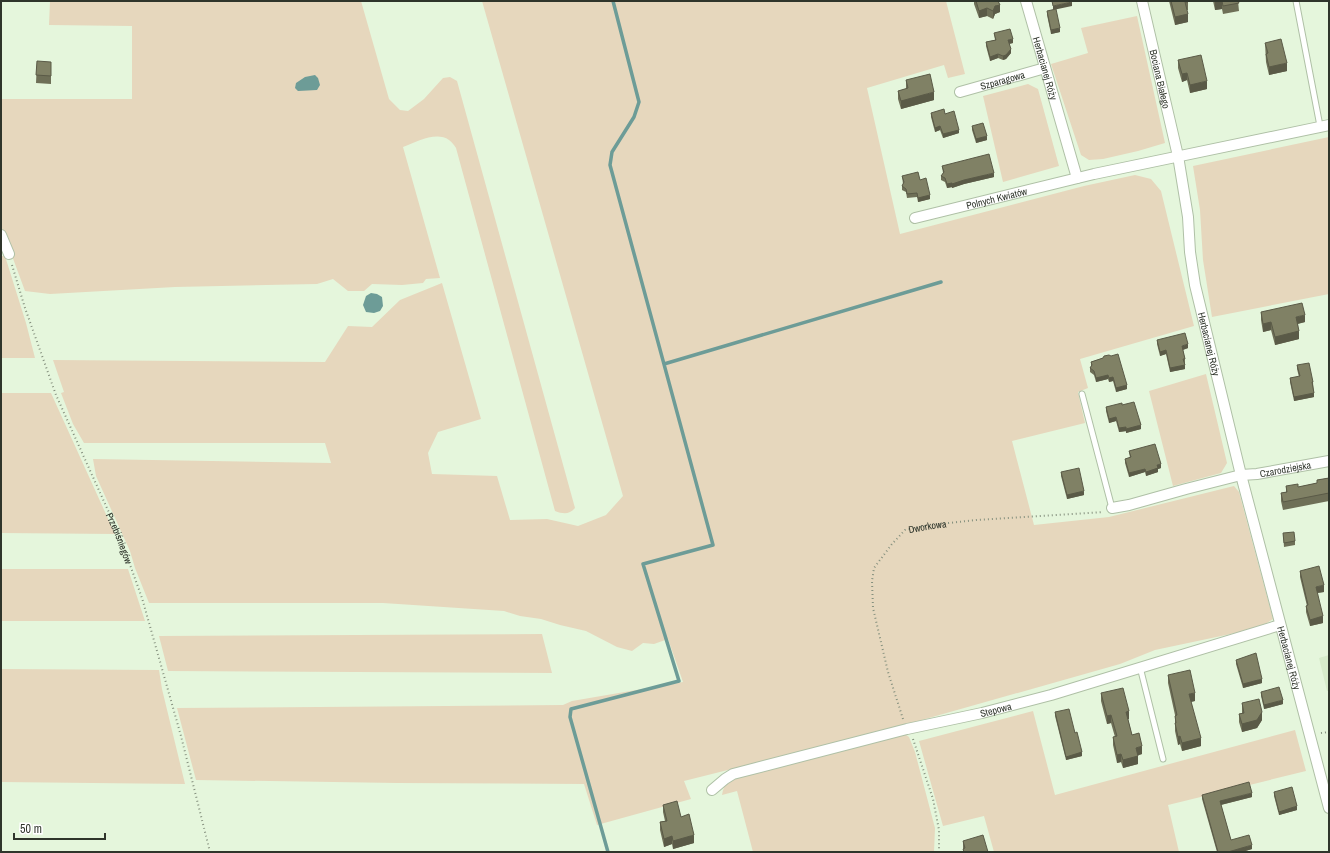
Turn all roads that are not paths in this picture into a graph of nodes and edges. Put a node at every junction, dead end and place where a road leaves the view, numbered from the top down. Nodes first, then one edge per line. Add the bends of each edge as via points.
1 (1026, 1) edge
2 (1142, 1) edge
3 (1296, 1) edge
4 (1045, 68) junction
5 (960, 92) dead end
6 (1324, 126) edge
7 (1178, 156) junction
8 (1077, 178) junction
9 (915, 218) dead end
10 (1, 234) edge
11 (9, 254) road end
12 (1082, 394) dead end
13 (1329, 461) edge
14 (1241, 475) junction
15 (1112, 508) joint
16 (1280, 625) junction
17 (1140, 667) junction
18 (1163, 759) dead end
19 (712, 790) dead end
20 (1329, 808) edge

1 - 4 street, Herbacianej Róży
2 - 7 street, Bociana Białego
3 - 6 lane
4 - 5 street, Szparagowa
4 - 8 street, Herbacianej Róży
6 - 7 street
7 - 8 street
7 - 14 street, Herbacianej Róży via 1195,285
8 - 9 street, Polnych Kwiatów
10 - 11 street
12 - 15 lane
13 - 14 street, Czarodziejska
14 - 15 street
14 - 16 street, Herbacianej Róży
16 - 17 street, Stepowa
16 - 20 street, Herbacianej Róży
17 - 18 lane
17 - 19 street, Stepowa via 1051,695 733,774

